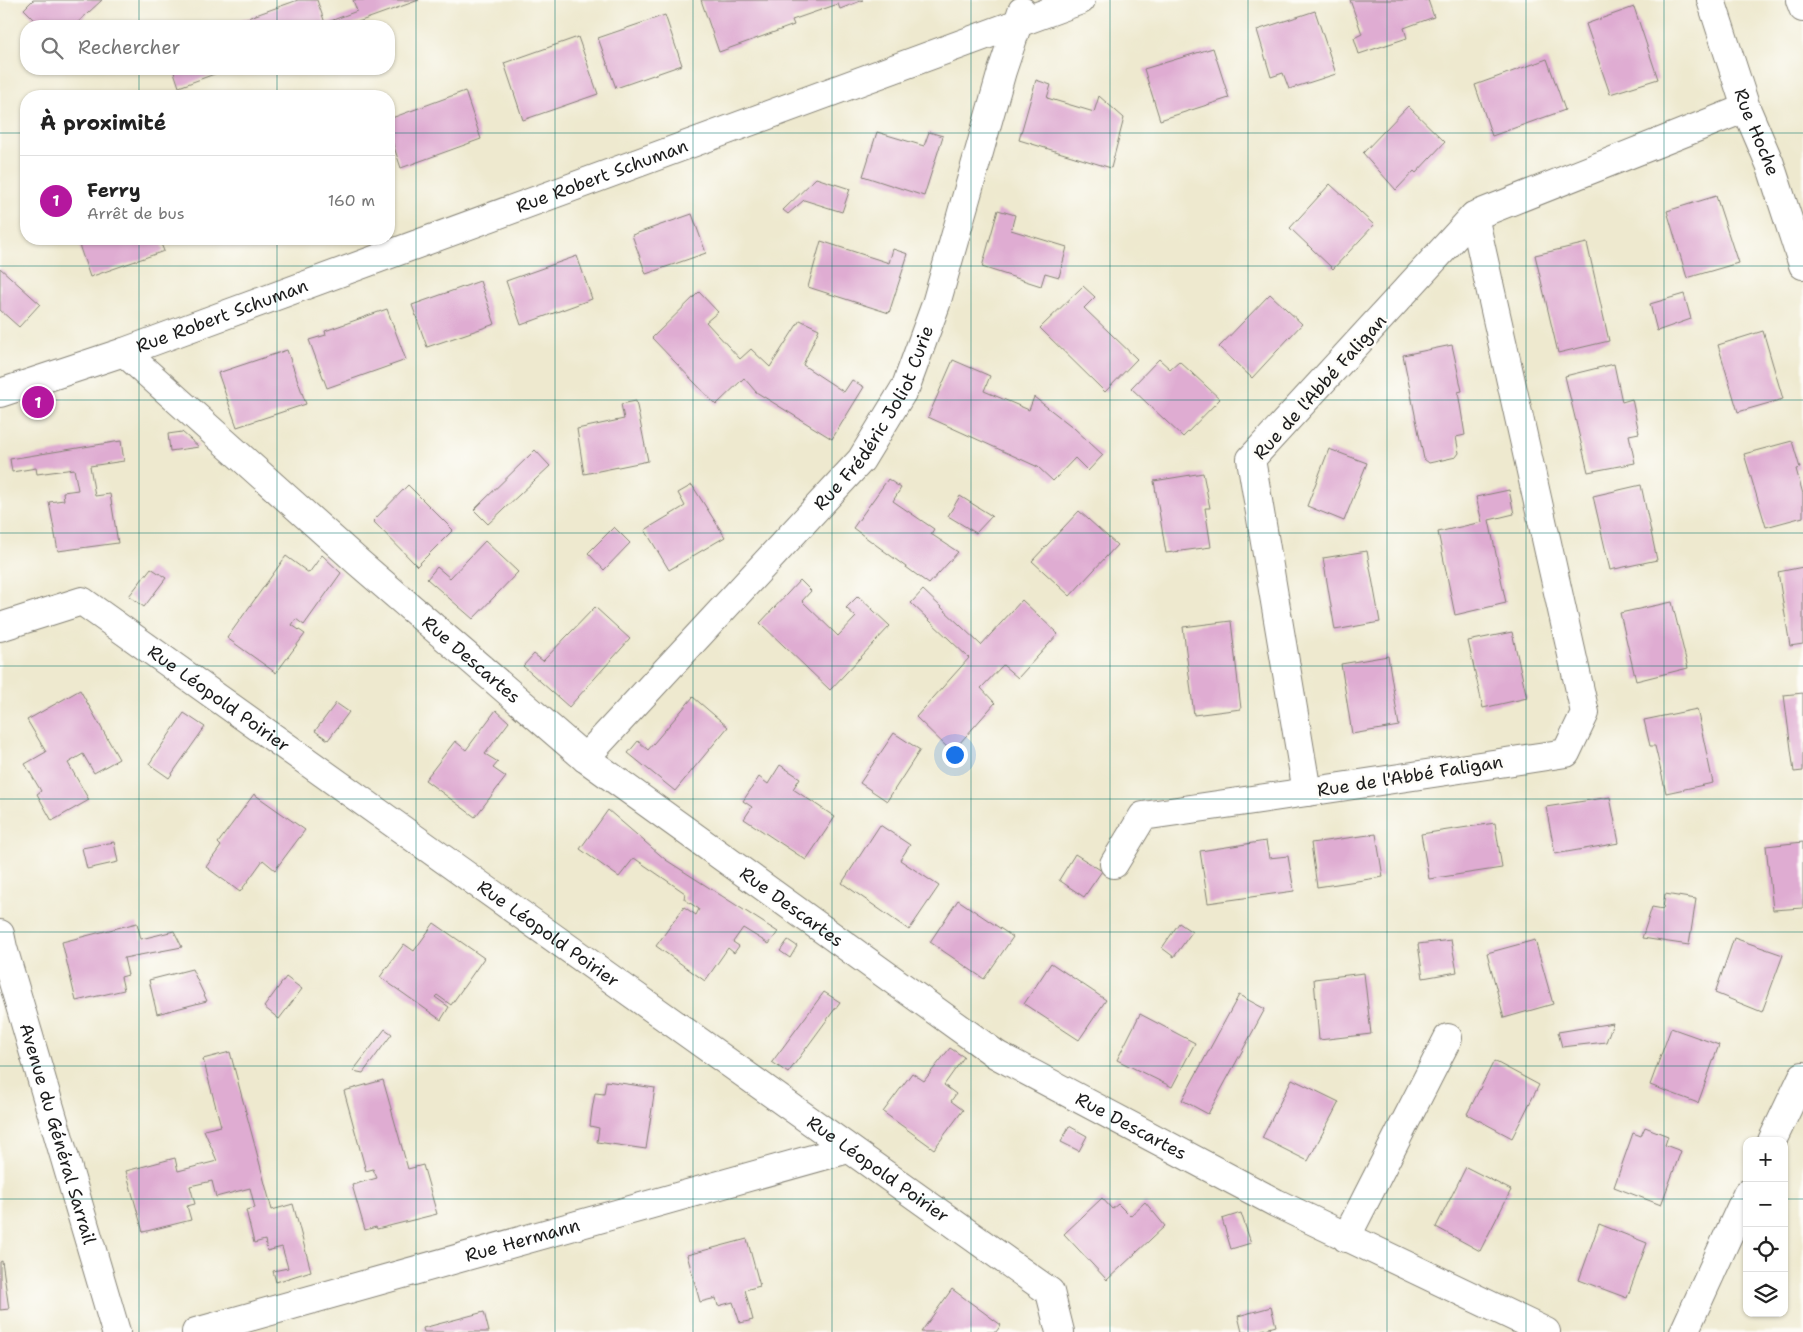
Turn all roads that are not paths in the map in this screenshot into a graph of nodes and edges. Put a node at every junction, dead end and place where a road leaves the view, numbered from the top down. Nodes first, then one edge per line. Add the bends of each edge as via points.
1 (1082, 0) edge
2 (1711, 0) edge
3 (1800, 0) edge
4 (1803, 8) edge
5 (1022, 11) edge
6 (1746, 108) junction
7 (1474, 216) junction
8 (1803, 265) edge
9 (124, 352) junction
10 (0, 393) edge
11 (0, 626) edge
12 (585, 758) junction
13 (1307, 792) junction
14 (1114, 864) dead end
15 (1, 944) edge
16 (1448, 1038) dead end
17 (1803, 1076) edge
18 (1774, 1137) edge
19 (848, 1148) junction
20 (1743, 1203) edge
21 (1346, 1238) junction
22 (116, 1332) edge
23 (196, 1332) edge
24 (1060, 1332) edge
25 (1546, 1332) edge
26 (1684, 1332) edge

1 - 5 street, Rue Robert Schuman
2 - 6 street, Rue Hoche
3 - 4 street
5 - 9 street, Rue Robert Schuman
5 - 12 street, Rue Frédéric Joliot Curie via 936,304 906,386 861,460
6 - 7 street, Rue de l'Abbé Faligan
6 - 8 street, Rue Hoche via 1770,164
7 - 13 street, Rue de l'Abbé Faligan via 1251,460
7 - 13 street, Rue de l'Abbé Faligan via 1585,713 1566,753
9 - 10 street, Rue Robert Schuman
9 - 12 street, Rue Descartes via 358,562
11 - 19 street, Rue Léopold Poirier via 82,601
12 - 21 street, Rue Descartes via 997,1054
13 - 14 street via 1144,816
15 - 22 street, Avenue du Général Sarrail
16 - 21 street
17 - 18 street
19 - 23 street, Rue Hermann
19 - 24 street, Rue Léopold Poirier via 1050,1292
20 - 26 street
21 - 25 street, Rue Descartes

